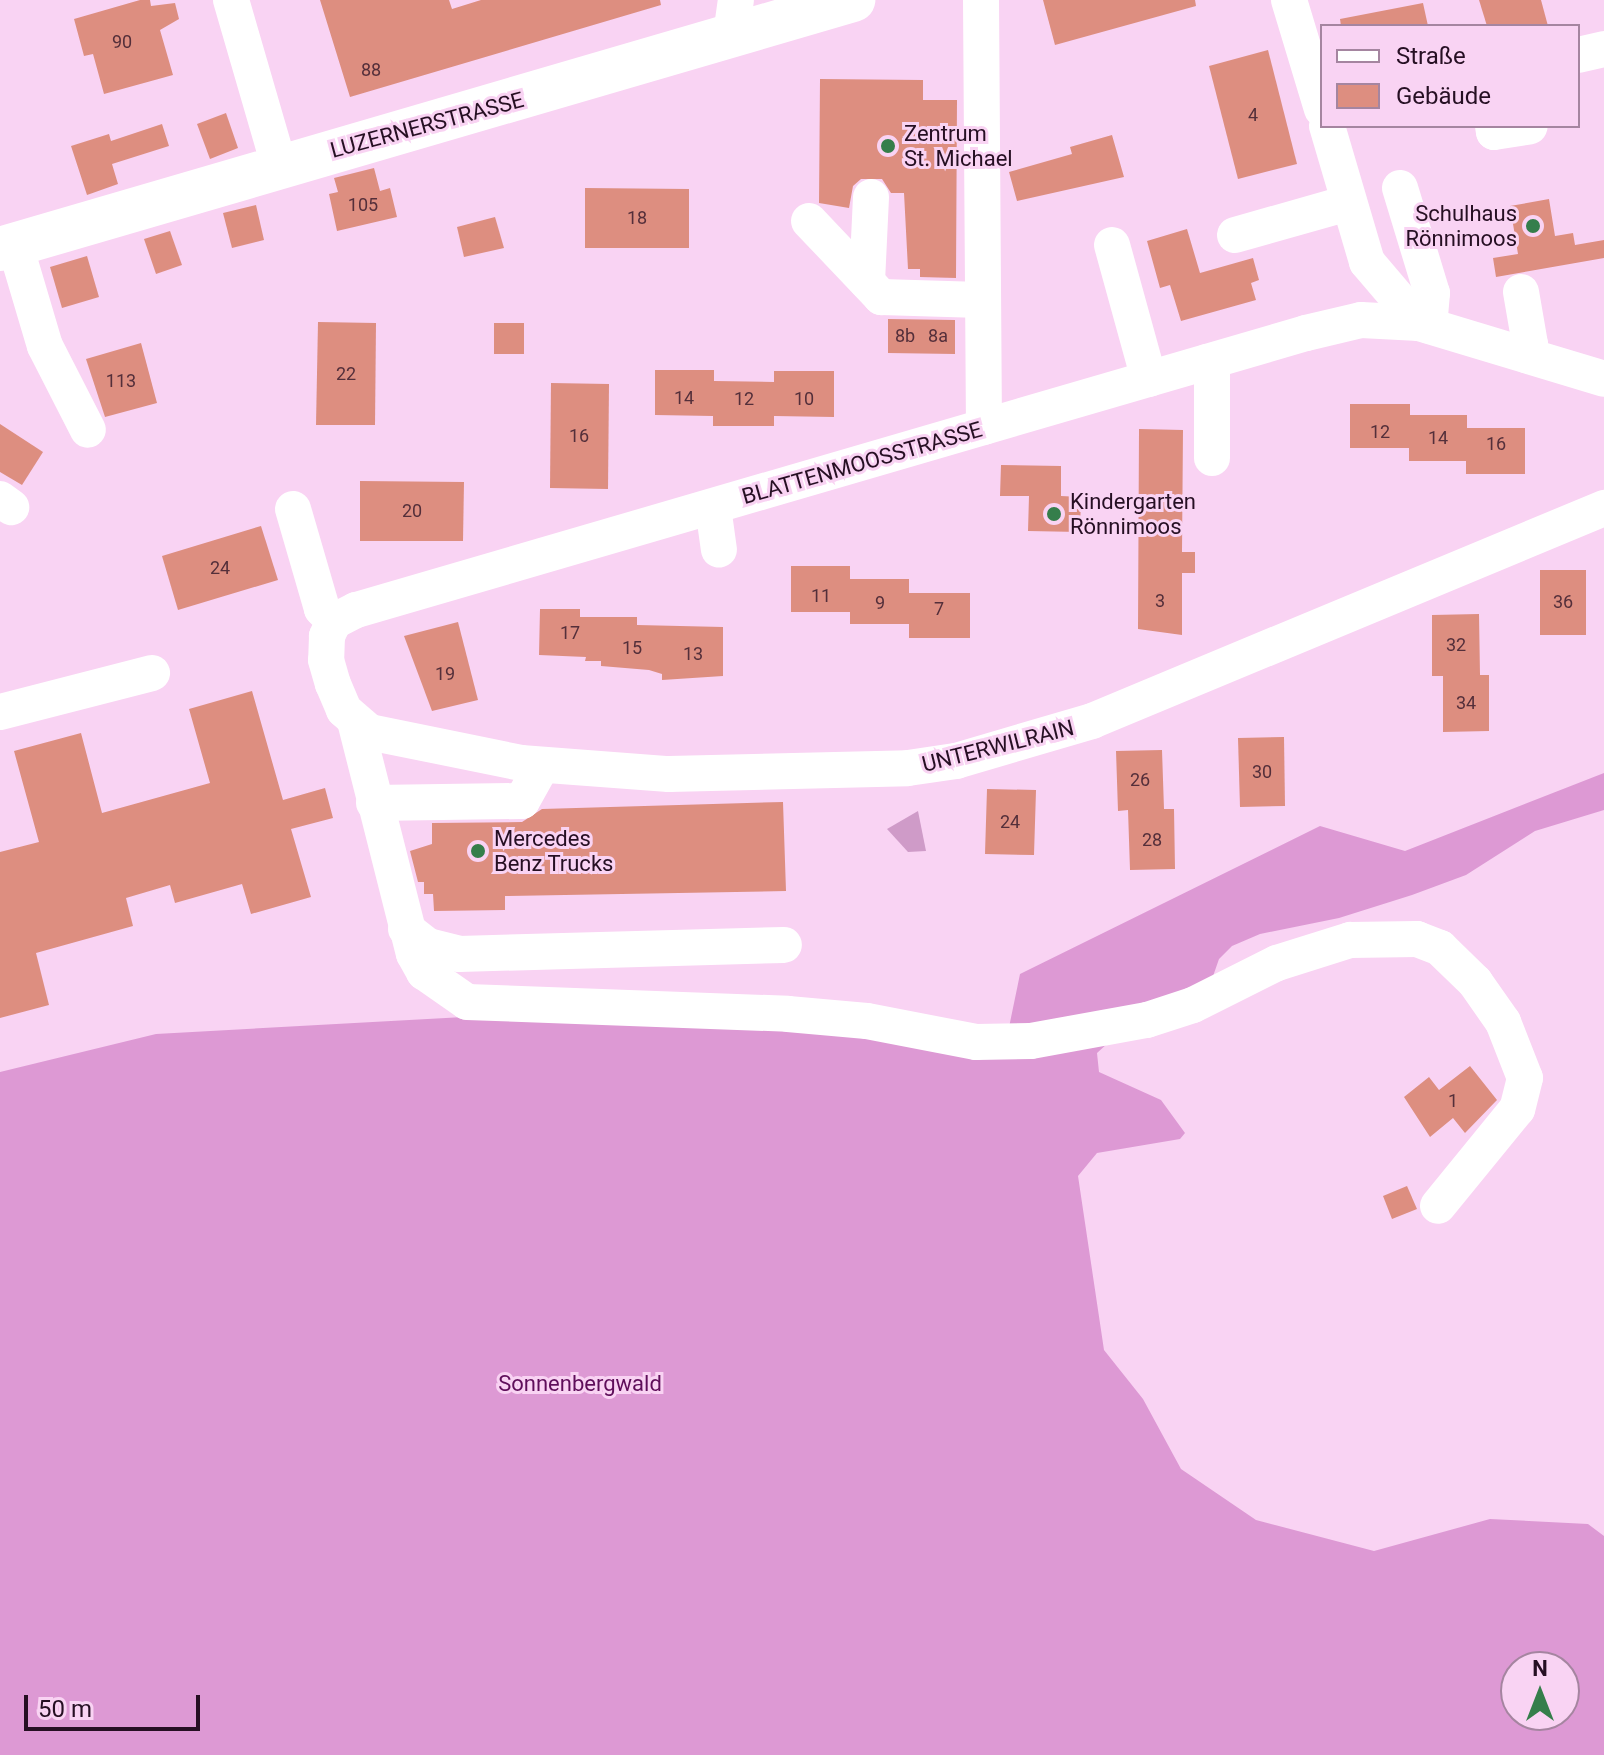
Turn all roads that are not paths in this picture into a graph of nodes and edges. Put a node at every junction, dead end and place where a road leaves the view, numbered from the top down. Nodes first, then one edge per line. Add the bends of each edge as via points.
1 (231, 0) edge
2 (853, 0) edge
3 (981, 0) edge
4 (1289, 0) edge
5 (734, 17) edge
6 (1604, 49) edge
7 (1580, 55) edge
8 (1320, 102) edge
9 (1328, 128) edge
10 (1493, 128) edge
11 (1518, 128) edge
12 (279, 165) junction
13 (1400, 188) dead end
14 (871, 197) dead end
15 (1348, 203) junction
16 (809, 221) dead end
17 (1235, 235) dead end
18 (1112, 245) dead end
19 (8, 247) edge
20 (1367, 262) junction
21 (867, 282) junction
22 (1521, 292) dead end
23 (981, 300) junction
24 (1343, 323) junction
25 (1424, 324) junction
26 (1527, 356) junction
27 (1207, 362) junction
28 (1149, 379) junction
29 (1604, 379) edge
30 (984, 427) junction
31 (88, 430) dead end
32 (1212, 458) dead end
33 (713, 507) junction
34 (1604, 508) edge
35 (293, 509) dead end
36 (719, 550) dead end
37 (331, 628) junction
38 (152, 673) dead end
39 (0, 712) edge
40 (356, 725) junction
41 (542, 765) junction
42 (374, 803) junction
43 (406, 929) junction
44 (784, 945) dead end
45 (1438, 1206) dead end

1 - 12 street
2 - 5 main road, LUZERNERSTRASSE
3 - 23 street
4 - 8 street
5 - 12 main road, LUZERNERSTRASSE via 512,103
6 - 7 street
9 - 15 street
10 - 11 street
12 - 19 main road, LUZERNERSTRASSE
13 - 25 street via 1432,293
14 - 21 street
15 - 17 street
15 - 20 street
16 - 21 street
18 - 28 street
19 - 31 street via 45,346
20 - 24 street via 1363,292
20 - 25 street
21 - 23 street via 881,297
22 - 26 street via 1530,344
23 - 30 street
24 - 25 street, BLATTENMOOSSTRASSE
24 - 27 street, BLATTENMOOSSTRASSE
25 - 26 street, BLATTENMOOSSTRASSE
26 - 29 street, BLATTENMOOSSTRASSE
27 - 28 street, BLATTENMOOSSTRASSE
27 - 32 street via 1212,376
28 - 30 street, BLATTENMOOSSTRASSE
30 - 33 street, BLATTENMOOSSTRASSE
33 - 36 street
33 - 37 street, BLATTENMOOSSTRASSE via 356,610
34 - 41 street, UNTERWILRAIN via 1103,717 956,761 865,770 669,774
35 - 37 street
37 - 40 street via 326,660
38 - 39 street
40 - 41 street, UNTERWILRAIN via 400,740
40 - 42 street
41 - 42 street via 522,801
42 - 43 street
43 - 44 street via 428,946 459,954
43 - 45 street via 424,972 467,1002 788,1014 867,1021 976,1042 1031,1041 1147,1020 1316,949 1384,936 1417,939 1440,948 1475,982 1515,1043 1525,1078 1517,1109

